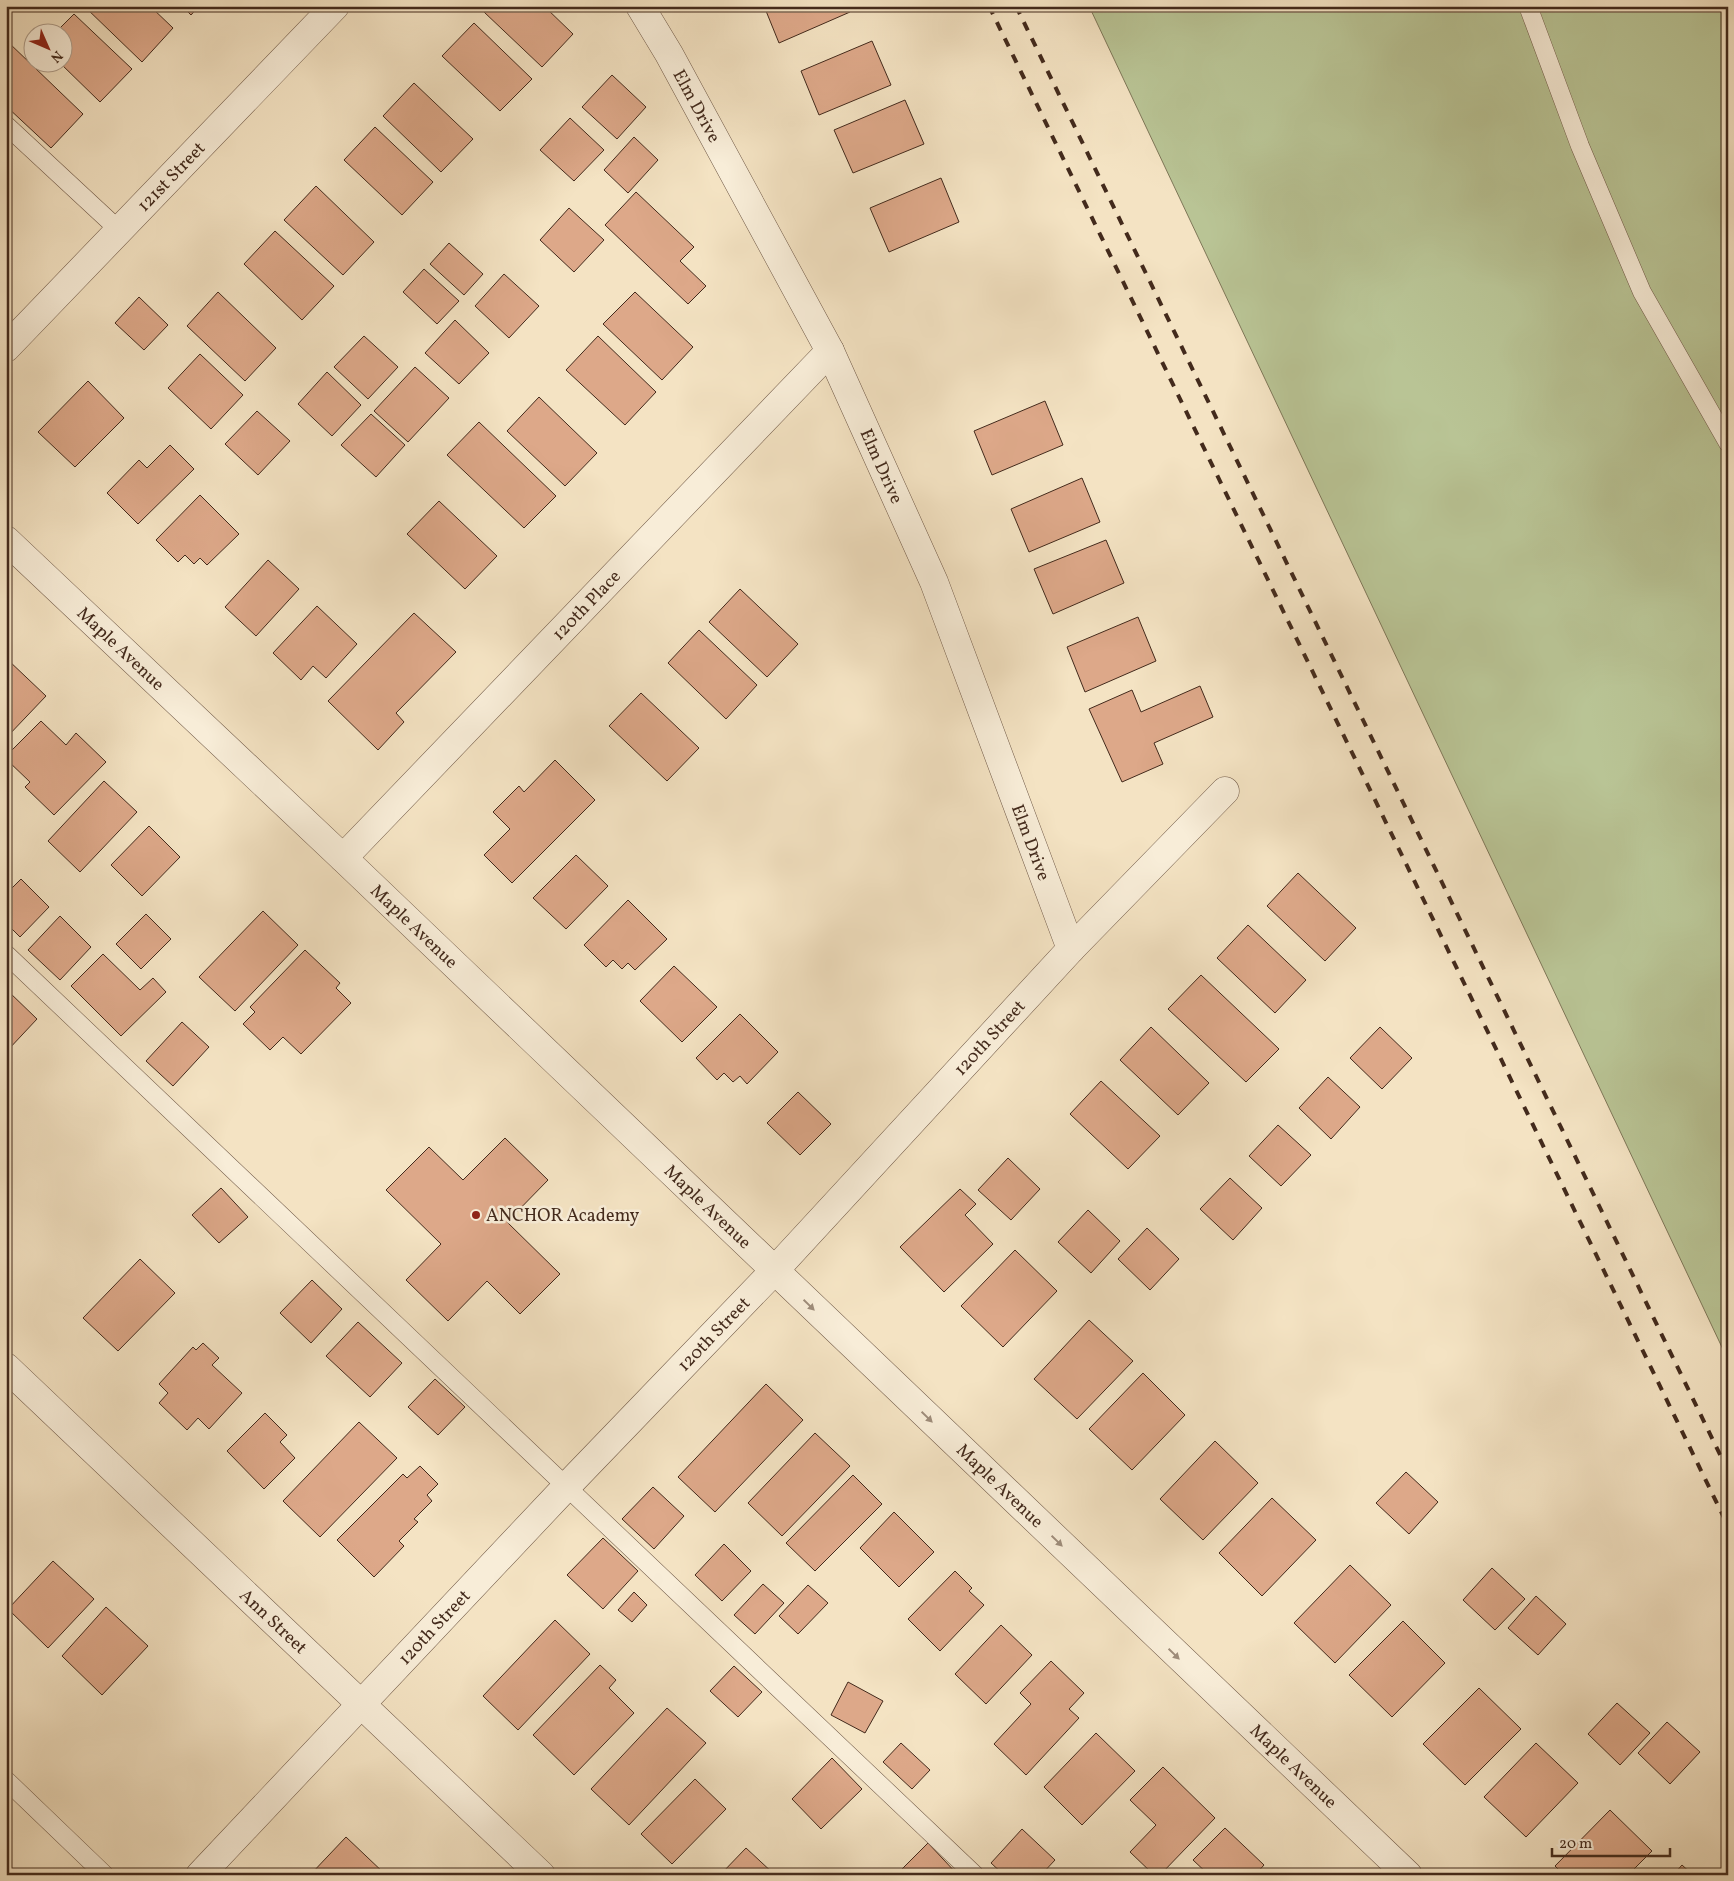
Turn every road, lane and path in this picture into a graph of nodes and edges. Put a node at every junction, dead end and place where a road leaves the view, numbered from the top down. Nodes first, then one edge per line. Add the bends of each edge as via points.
1 (335, 6) edge
2 (640, 6) edge
3 (1528, 6) edge
4 (6, 125) edge
5 (119, 230) junction
6 (6, 348) edge
7 (830, 351) junction
8 (1728, 443) edge
9 (6, 540) edge
10 (1225, 791) dead end
11 (343, 858) junction
12 (1071, 950) junction
13 (6, 954) edge
14 (774, 1271) junction
15 (6, 1367) edge
16 (567, 1486) junction
17 (362, 1704) junction
18 (6, 1780) edge
19 (106, 1875) edge
20 (200, 1875) edge
21 (540, 1875) edge
22 (975, 1875) edge
23 (1408, 1875) edge

1 - 5 street, 121st Street
2 - 7 street, Elm Drive
3 - 8 lane via 1580,146 1642,292
4 - 5 lane
5 - 6 street, 121st Street
7 - 11 street, 120th Place
7 - 12 street, Elm Drive via 934,582
9 - 11 street, Maple Avenue
10 - 12 street, 120th Street
11 - 14 street, Maple Avenue
12 - 14 street, 120th Street
13 - 16 lane
14 - 16 street, 120th Street
14 -> 23 street, Maple Avenue
15 - 17 street, Ann Street
16 - 17 street, 120th Street
16 - 22 lane
17 - 20 street, 120th Street
17 - 21 street, Ann Street
18 - 19 lane

